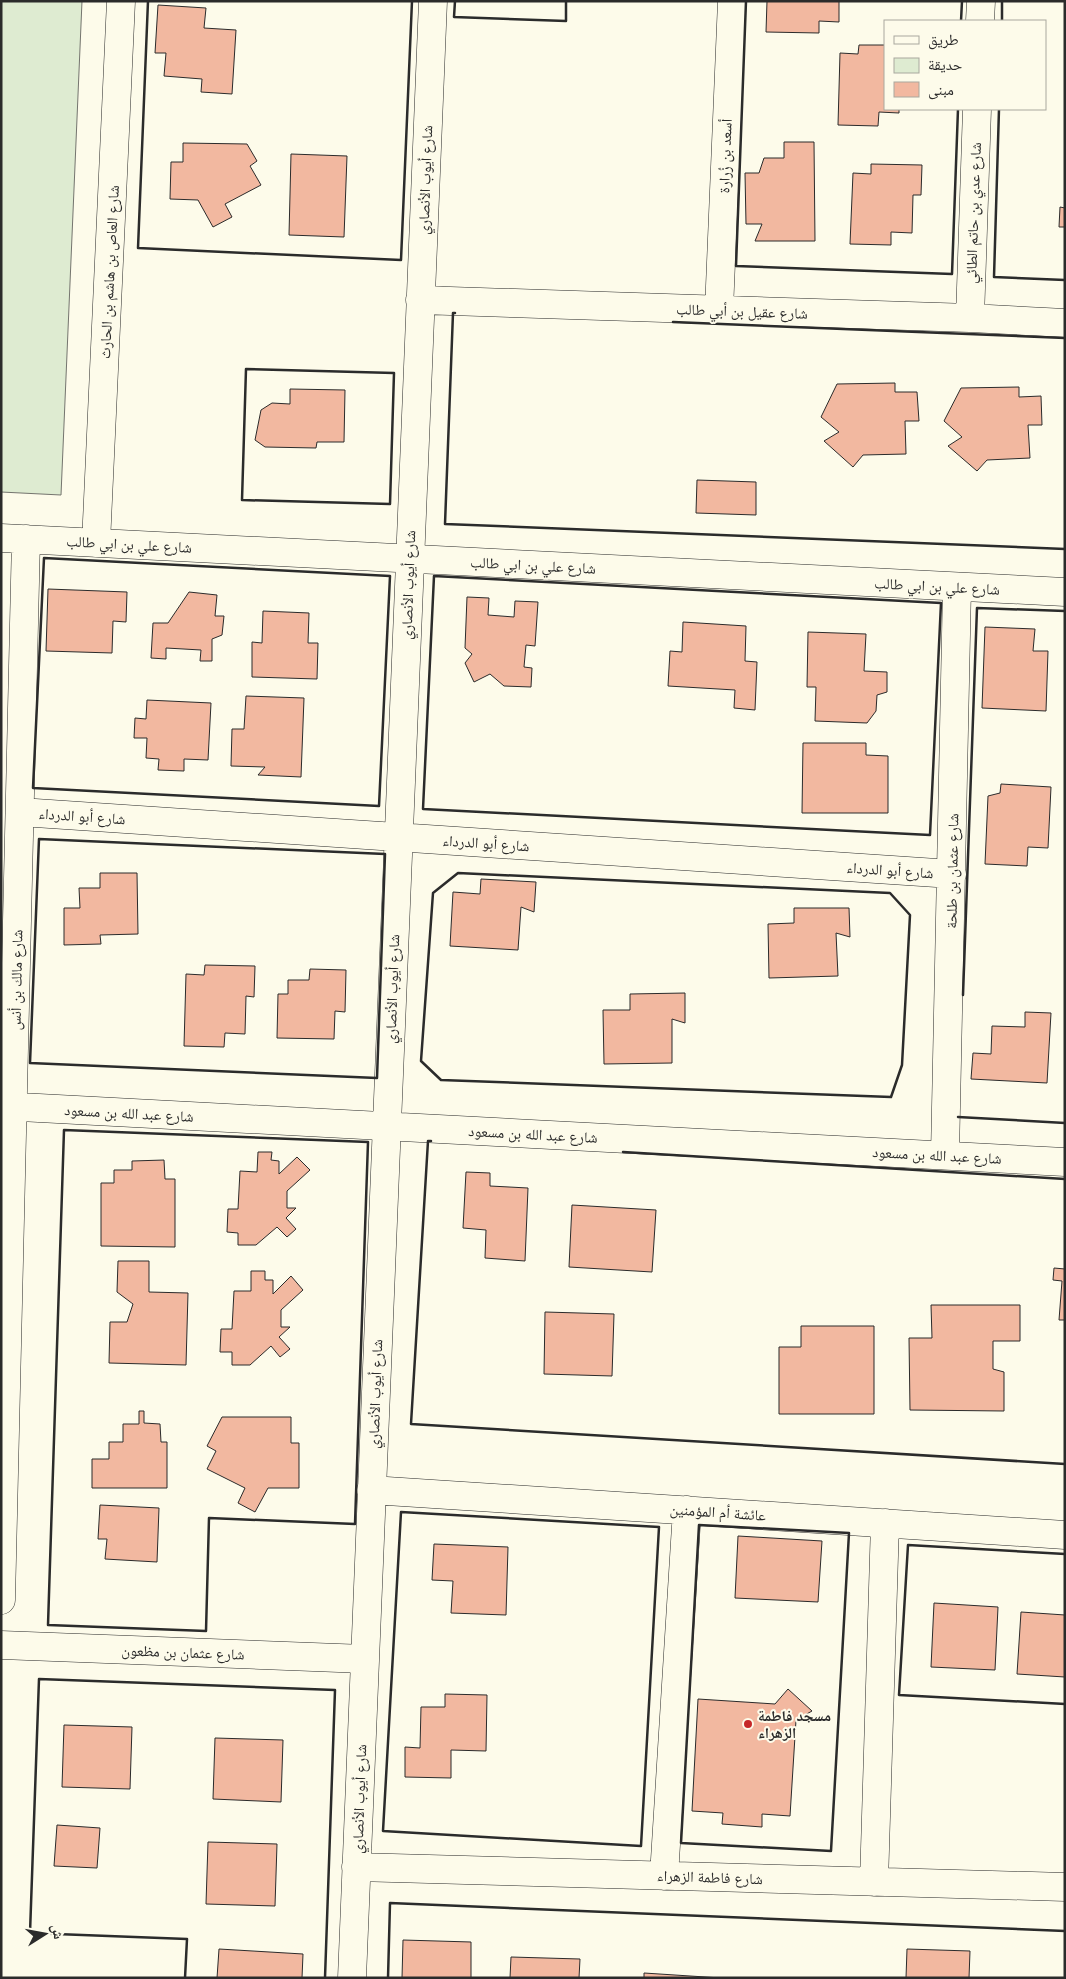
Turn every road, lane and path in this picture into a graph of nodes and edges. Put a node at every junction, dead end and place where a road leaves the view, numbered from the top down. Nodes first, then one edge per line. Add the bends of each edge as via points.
1 (122, 1) edge
2 (432, 1) edge
3 (732, 1) edge
4 (981, 1) edge
5 (980, 20) edge
6 (977, 110) edge
7 (420, 300) junction
8 (719, 310) junction
9 (970, 318) junction
10 (1065, 323) edge
11 (14, 538) edge
12 (96, 543) junction
13 (409, 559) junction
14 (958, 587) junction
15 (1065, 592) edge
16 (20, 812) junction
17 (398, 838) junction
18 (952, 874) junction
19 (7, 1106) edge
20 (386, 1126) junction
21 (945, 1156) junction
22 (1065, 1162) edge
23 (2, 1453) edge
24 (371, 1490) junction
25 (687, 1510) junction
26 (885, 1523) junction
27 (1065, 1535) edge
28 (1, 1600) edge
29 (1, 1645) edge
30 (364, 1658) junction
31 (356, 1867) junction
32 (664, 1876) junction
33 (874, 1882) junction
34 (1065, 1888) edge
35 (352, 1978) edge

1 - 12 street, شارع العاص بن هاشم بن الحارث
2 - 7 street, شارع أيوب الأنصاري
3 - 8 street, أسعد بن زُرارة
4 - 5 street
6 - 9 street, شارع عدي بن حاتم الطائي
7 - 8 street, شارع عقيل بن أبي طالب
7 - 13 street, شارع أيوب الأنصاري
8 - 9 street, شارع عقيل بن أبي طالب
9 - 10 street, شارع عقيل بن أبي طالب
11 - 12 street, شارع علي بن ابي طالب
11 - 16 street, شارع مالك بن أنس
12 - 13 street, شارع علي بن ابي طالب
13 - 14 street, شارع علي بن ابي طالب
13 - 17 street, شارع أيوب الأنصاري
14 - 15 street, شارع علي بن ابي طالب
14 - 18 street, شارع عثمان بن طلحة
16 - 17 street, شارع أبو الدرداء
16 - 19 street, شارع مالك بن أنس
17 - 18 street, شارع أبو الدرداء
17 - 20 street, شارع أيوب الأنصاري
18 - 21 street, شارع عثمان بن طلحة
19 - 20 street, شارع عبد الله بن مسعود
19 - 23 street, شارع مالك بن أنس
20 - 21 street, شارع عبد الله بن مسعود
20 - 24 street, شارع أيوب الأنصاري
21 - 22 street, شارع عبد الله بن مسعود
23 - 28 street, شارع مالك بن أنس
24 - 25 street, عائشة أم المؤمنين
24 - 30 street, شارع أيوب الأنصاري
25 - 26 street, عائشة أم المؤمنين
25 - 32 street
26 - 27 street, عائشة أم المؤمنين
26 - 33 street
29 - 30 street, شارع عثمان بن مظعون
30 - 31 street, شارع أيوب الأنصاري
31 - 32 street, شارع فاطمة الزهراء
31 - 35 street, شارع أيوب الأنصاري
32 - 33 street, شارع فاطمة الزهراء
33 - 34 street, شارع فاطمة الزهراء

